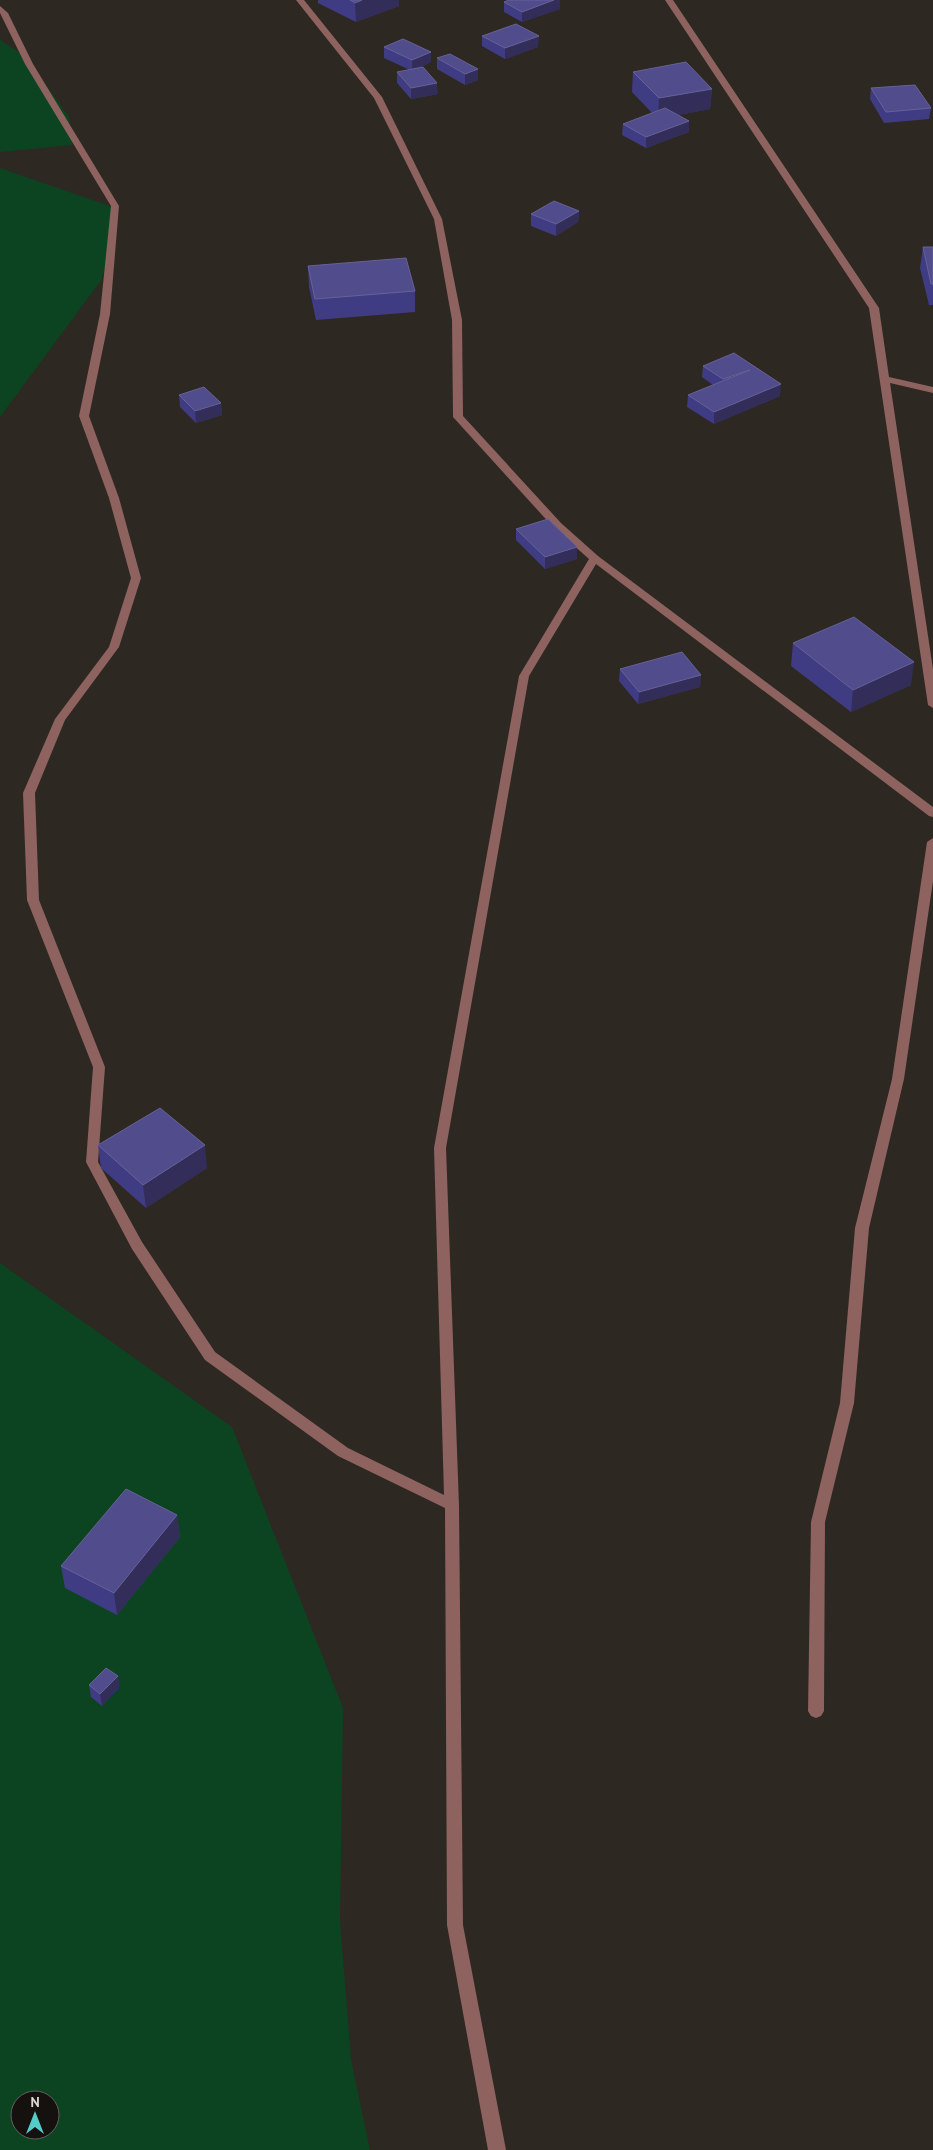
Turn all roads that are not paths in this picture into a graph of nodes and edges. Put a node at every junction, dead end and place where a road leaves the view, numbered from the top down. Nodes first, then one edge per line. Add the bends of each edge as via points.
1 (300, 0) edge
2 (669, 0) edge
3 (0, 8) edge
4 (884, 379) junction
5 (933, 390) edge
6 (594, 558) junction
7 (933, 705) edge
8 (933, 813) edge
9 (933, 842) edge
10 (452, 1505) junction
11 (816, 1710) dead end
12 (496, 2150) edge

1 - 6 street via 378,97 438,219 457,320 458,417 557,525
2 - 4 street via 874,308
3 - 10 street via 39,81 115,206 105,314 84,416 114,498 136,578 114,647 60,719 28,793 33,900 98,1066 92,1162 137,1245 210,1356 343,1452
4 - 5 street
4 - 7 street
6 - 8 street
6 - 10 street via 524,676 440,1148
9 - 11 street via 898,1079 862,1228 847,1403 818,1522
10 - 12 street via 455,1925

